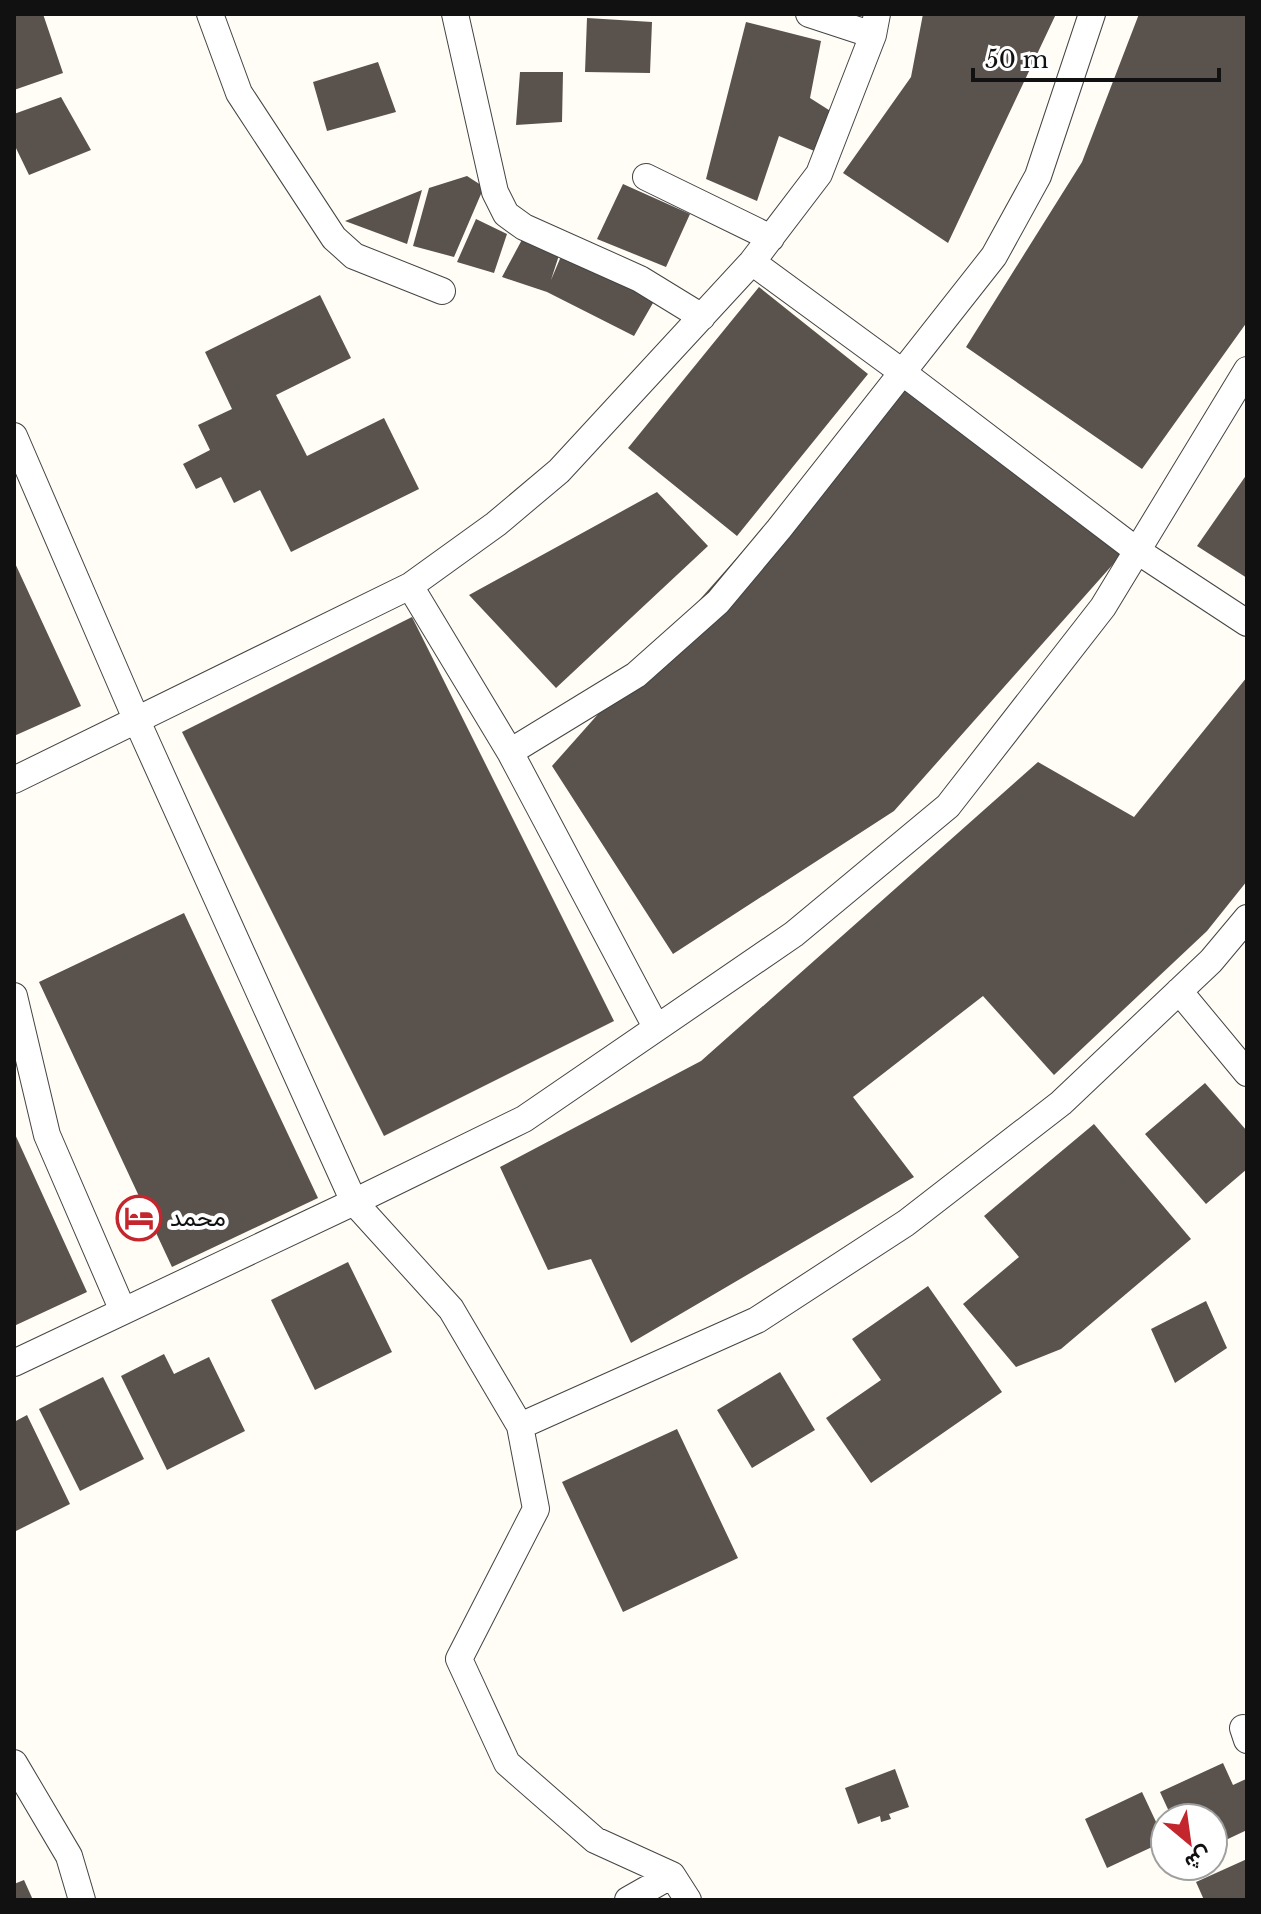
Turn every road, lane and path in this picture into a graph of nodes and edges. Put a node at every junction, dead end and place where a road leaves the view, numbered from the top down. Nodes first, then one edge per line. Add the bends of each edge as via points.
1 (210, 14) edge
2 (455, 14) edge
3 (809, 14) edge
4 (1092, 14) edge
5 (875, 24) edge
6 (646, 177) dead end
7 (771, 238) junction
8 (752, 262) junction
9 (442, 291) dead end
10 (702, 317) junction
11 (1247, 370) edge
12 (902, 372) junction
13 (14, 436) edge
14 (23, 479) edge
15 (1136, 550) junction
16 (410, 586) junction
17 (1247, 623) edge
18 (137, 721) junction
19 (510, 752) junction
20 (14, 780) edge
21 (1247, 918) edge
22 (1179, 991) junction
23 (14, 996) edge
24 (656, 1027) junction
25 (20, 1048) edge
26 (1247, 1073) edge
27 (354, 1202) junction
28 (123, 1311) junction
29 (14, 1363) edge
30 (520, 1426) junction
31 (14, 1763) edge
32 (672, 1875) junction
33 (82, 1900) edge
34 (628, 1900) edge
35 (688, 1900) edge

1 - 9 street via 239,93 334,238 354,256
2 - 10 street via 495,192 506,214 640,279
3 - 5 street
4 - 12 street via 1038,176 994,256
5 - 7 street via 819,174
6 - 7 street
7 - 8 street
8 - 10 street
8 - 12 street
10 - 16 street via 559,471
11 - 15 street
12 - 15 street
12 - 19 street via 718,602 636,675
13 - 14 street
14 - 18 street
15 - 17 street
15 - 24 street via 1103,607 948,806 794,934
16 - 18 street
16 - 19 street
18 - 20 street
18 - 27 street
19 - 24 street
21 - 22 street
22 - 26 street
22 - 30 street via 1061,1103 906,1223 757,1320
23 - 25 street
24 - 27 street via 524,1119
25 - 28 street via 47,1135
27 - 28 street
27 - 30 street via 451,1309
28 - 29 street
30 - 32 street via 536,1509 459,1659 507,1763 595,1840
31 - 33 street via 69,1856
32 - 34 street
32 - 35 street

